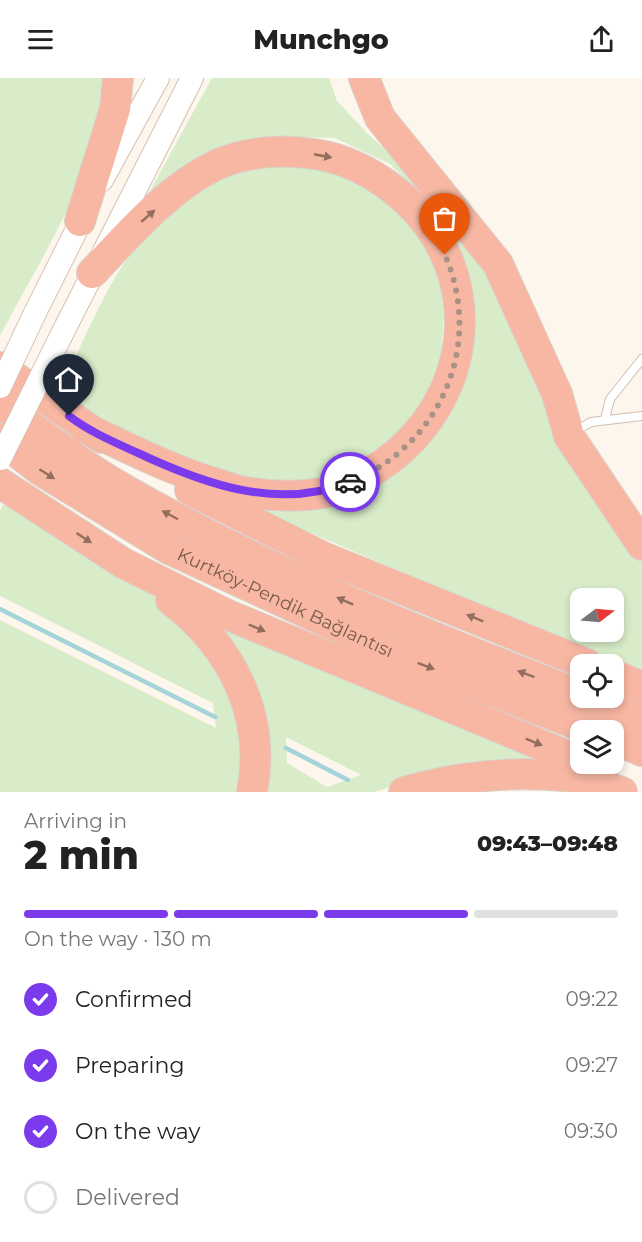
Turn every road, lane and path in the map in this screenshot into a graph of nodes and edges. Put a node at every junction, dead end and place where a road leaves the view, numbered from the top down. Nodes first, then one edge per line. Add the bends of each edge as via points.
1 (118, 78) edge
2 (158, 78) edge
3 (192, 78) edge
4 (364, 78) edge
5 (80, 221) junction
6 (92, 273) junction
7 (642, 359) edge
8 (0, 367) edge
9 (0, 387) edge
10 (0, 403) edge
11 (642, 416) edge
12 (605, 419) junction
13 (85, 428) junction
14 (569, 436) junction
15 (0, 439) edge
16 (0, 459) edge
17 (0, 483) edge
18 (642, 544) edge
19 (123, 563) junction
20 (570, 657) edge
21 (624, 679) edge
22 (642, 687) edge
23 (570, 691) edge
24 (613, 708) edge
25 (642, 719) edge
26 (570, 722) edge
27 (624, 744) edge
28 (642, 751) edge
29 (570, 757) edge
30 (609, 774) edge
31 (642, 788) edge
32 (252, 792) edge
33 (404, 792) edge
34 (622, 792) edge

1 - 5 highway via 115,109
2 - 5 main road
3 - 6 main road
4 - 14 highway via 380,118 498,264 557,394
5 - 9 main road, bridge
6 -> 13 highway via 135,227 190,180 253,153 286,150 356,165 390,185 418,212 439,240 451,269 461,326 457,359 431,418 399,453 363,477 326,492 249,493 187,475
6 - 16 main road, bridge
7 - 12 lane via 610,399
8 - 13 highway
23 -> 10 highway, Kurtköy-Pendik Bağlantısı via 388,620 191,526 63,450
11 - 12 lane
12 - 14 lane via 591,422
20 -> 13 highway via 323,556 200,496
14 - 18 highway
15 -> 26 highway, Kurtköy-Pendik Bağlantısı via 40,470 169,549 389,651
17 -> 19 highway
19 -> 29 highway via 228,615
19 - 32 highway via 193,616 239,680 255,725 257,749
21 - 22 highway
24 - 25 highway
27 - 28 highway
30 - 31 highway
33 - 34 highway via 490,774 575,777

